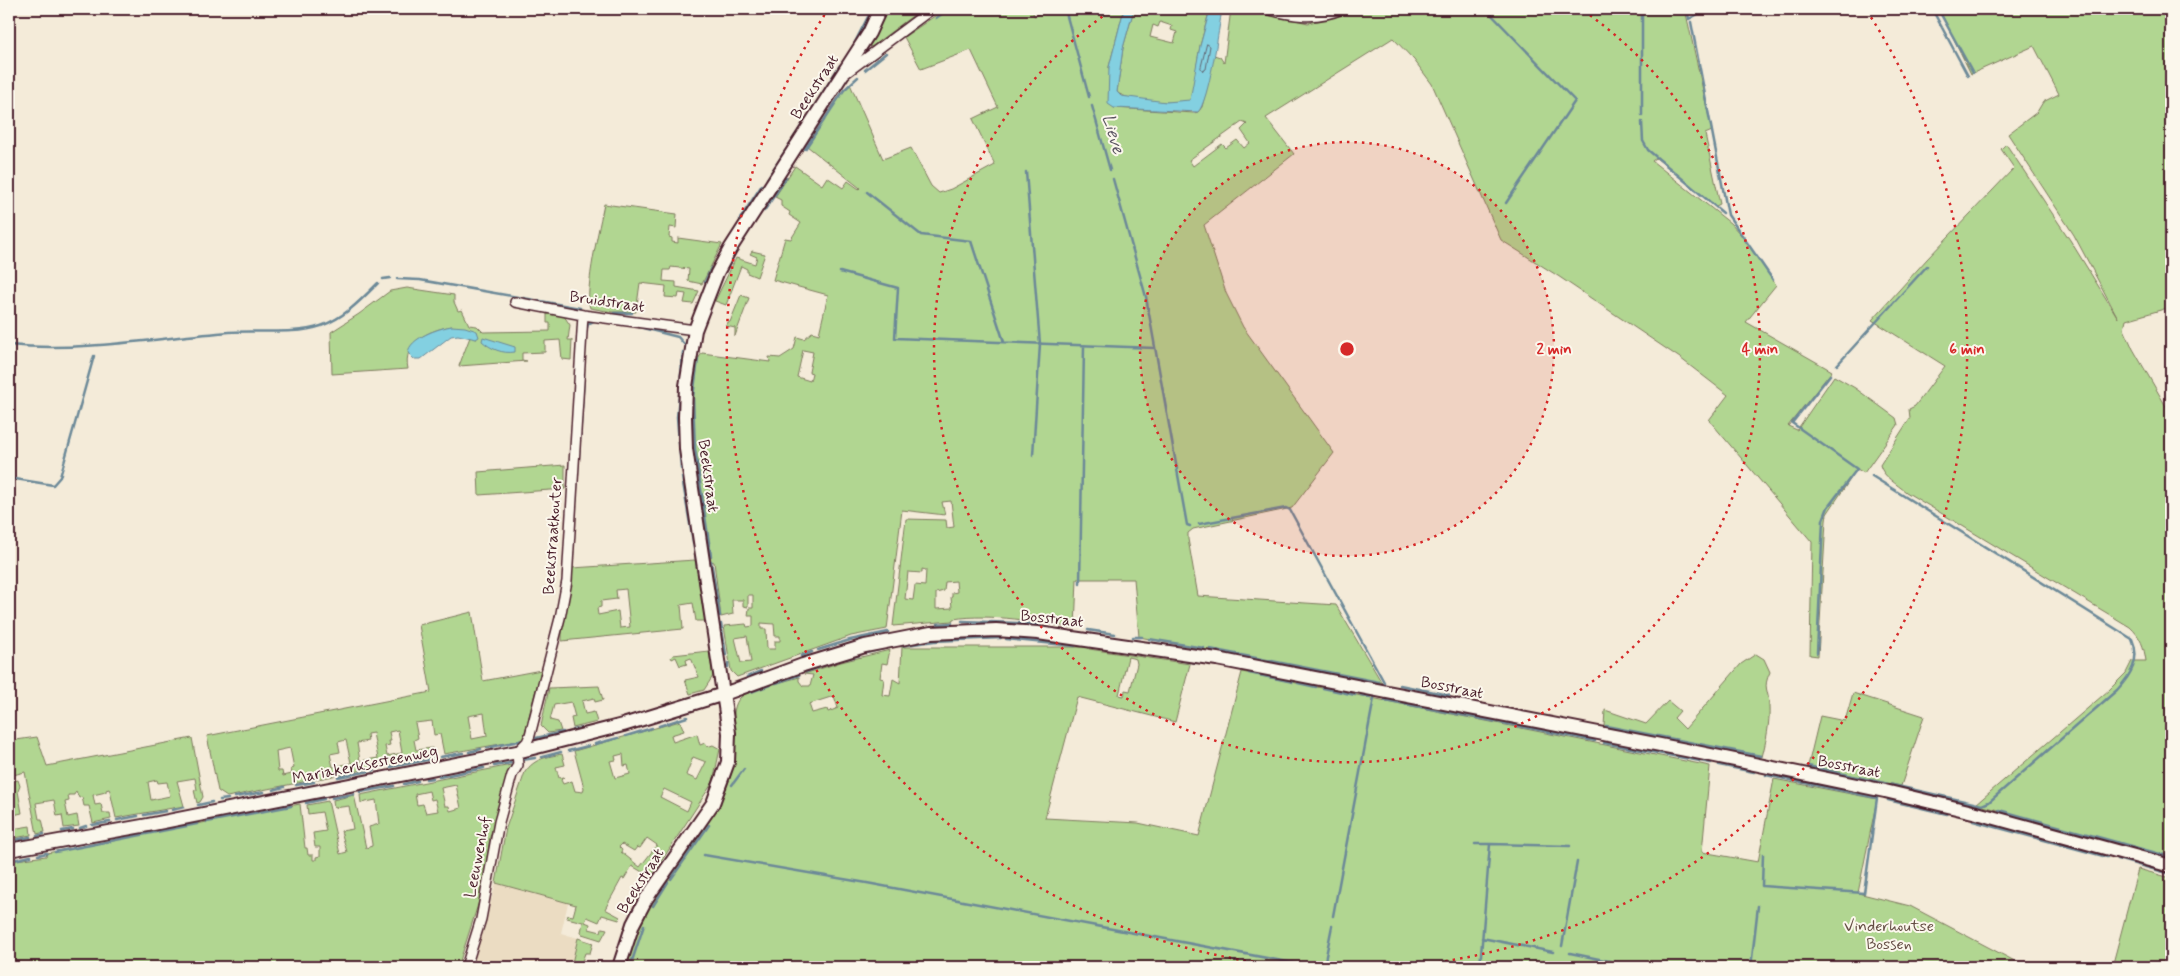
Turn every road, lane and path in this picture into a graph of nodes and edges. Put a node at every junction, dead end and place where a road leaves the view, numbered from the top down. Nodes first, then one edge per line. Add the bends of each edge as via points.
1 (880, 9) edge
2 (1266, 9) edge
3 (1342, 9) edge
4 (927, 10) edge
5 (842, 76) junction
6 (515, 302) dead end
7 (583, 314) junction
8 (696, 330) junction
9 (724, 694) junction
10 (517, 752) junction
11 (9, 850) edge
12 (2171, 866) edge
13 (466, 967) edge
14 (619, 967) edge

1 - 5 street, Beekstraat
2 - 3 street via 1306,16
4 - 5 street
5 - 8 street, Beekstraat via 730,249 717,273
6 - 7 street, Bruidstraat
7 - 8 street, Bruidstraat
7 - 10 street, Beekstraatkouter via 567,581 530,734
8 - 9 street, Beekstraat via 686,386 686,449
9 - 10 street, Mariakerksesteenweg
9 - 12 street, Bosstraat via 803,665 882,642 931,633 1038,632 1224,660 1885,790
9 - 14 street, Beekstraat via 729,733 728,762 722,784 713,803 637,914
10 - 11 street, Mariakerksesteenweg
10 - 13 street, Leeuwenhof via 518,765 512,775 499,822 481,919

